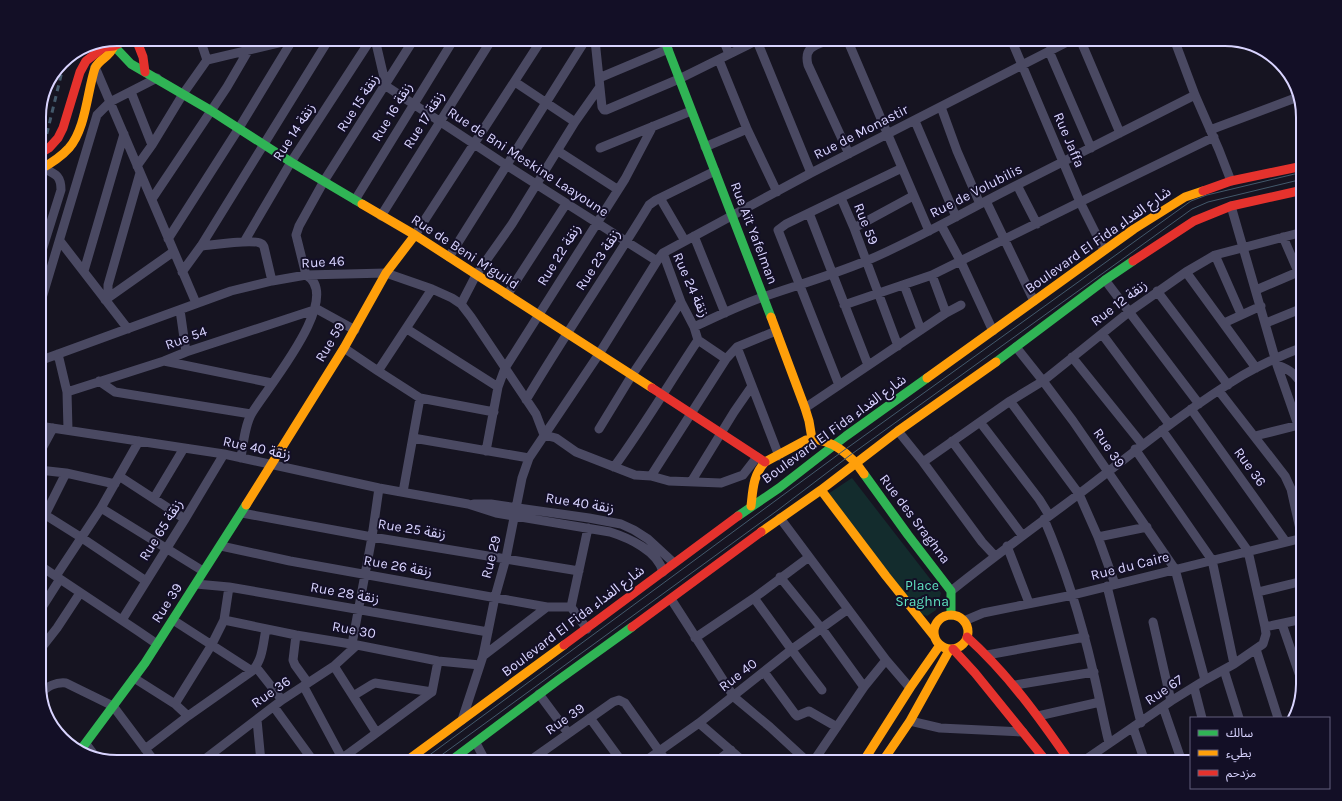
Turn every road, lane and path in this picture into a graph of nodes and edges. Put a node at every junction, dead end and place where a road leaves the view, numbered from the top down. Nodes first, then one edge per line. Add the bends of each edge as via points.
1 (114, 46) junction
2 (139, 46) edge
3 (202, 46) edge
4 (267, 46) edge
5 (290, 46) edge
6 (325, 46) edge
7 (366, 46) edge
8 (377, 46) edge
9 (410, 46) edge
10 (450, 46) edge
11 (488, 46) edge
12 (537, 46) edge
13 (586, 46) edge
14 (592, 46) edge
15 (667, 46) edge
16 (726, 46) edge
17 (746, 46) edge
18 (760, 46) edge
19 (814, 46) edge
20 (850, 46) edge
21 (1014, 46) edge
22 (1054, 46) edge
23 (1083, 46) edge
24 (1177, 46) edge
25 (668, 49) junction
26 (248, 51) junction
27 (1049, 52) junction
28 (729, 54) junction
29 (207, 60) junction
30 (719, 60) junction
31 (1022, 64) junction
32 (95, 67) junction
33 (145, 72) junction
34 (157, 78) junction
35 (599, 78) junction
36 (679, 80) junction
37 (514, 82) junction
38 (386, 86) junction
39 (600, 88) junction
40 (130, 92) junction
41 (183, 94) junction
42 (1195, 95) junction
43 (1294, 99) edge
44 (110, 102) junction
45 (547, 103) junction
46 (414, 104) junction
47 (941, 107) junction
48 (210, 110) junction
49 (691, 111) junction
50 (915, 121) junction
51 (440, 122) junction
52 (575, 122) junction
53 (653, 126) junction
54 (239, 128) junction
55 (747, 130) junction
56 (1120, 133) junction
57 (124, 134) junction
58 (888, 134) junction
59 (1212, 134) junction
60 (264, 144) junction
61 (475, 144) junction
62 (152, 145) junction
63 (705, 147) junction
64 (600, 148) dead end
65 (1091, 148) junction
66 (46, 150) edge
67 (558, 151) junction
68 (849, 154) junction
69 (291, 162) junction
70 (1063, 162) junction
71 (506, 165) junction
72 (46, 166) edge
73 (1296, 167) edge
74 (902, 168) junction
75 (138, 170) junction
76 (46, 171) edge
77 (715, 171) junction
78 (811, 173) junction
79 (324, 181) junction
80 (1231, 181) junction
81 (537, 184) junction
82 (1017, 185) junction
83 (617, 189) junction
84 (777, 192) junction
85 (1296, 192) edge
86 (913, 196) junction
87 (841, 198) junction
88 (152, 199) junction
89 (355, 200) junction
90 (656, 200) junction
91 (983, 202) junction
92 (1080, 202) junction
93 (566, 204) junction
94 (1231, 206) junction
95 (809, 213) junction
96 (380, 216) junction
97 (733, 216) junction
98 (956, 217) junction
99 (596, 222) junction
100 (1037, 224) junction
101 (941, 225) junction
102 (854, 228) junction
103 (929, 231) junction
104 (1296, 234) edge
105 (415, 235) junction
106 (694, 236) junction
107 (46, 237) edge
108 (1283, 237) junction
109 (168, 239) junction
110 (1004, 240) junction
111 (60, 241) junction
112 (685, 241) junction
113 (244, 242) junction
114 (627, 242) junction
115 (201, 246) junction
116 (1243, 246) junction
117 (1104, 250) junction
118 (173, 252) junction
119 (663, 253) junction
120 (1215, 254) junction
121 (449, 257) junction
122 (657, 261) junction
123 (866, 261) junction
124 (961, 262) junction
125 (1296, 267) edge
126 (84, 271) junction
127 (182, 272) junction
128 (1186, 272) junction
129 (386, 273) junction
130 (833, 273) junction
131 (1296, 273) edge
132 (306, 275) junction
133 (476, 275) junction
134 (932, 275) junction
135 (1106, 280) junction
136 (272, 281) junction
137 (904, 285) junction
138 (46, 286) edge
139 (800, 286) junction
140 (432, 289) junction
141 (1256, 290) junction
142 (1157, 291) junction
143 (878, 294) junction
144 (507, 295) junction
145 (763, 297) junction
146 (106, 300) junction
147 (1034, 301) junction
148 (681, 302) junction
149 (196, 303) junction
150 (460, 304) junction
151 (844, 305) junction
152 (961, 305) dead end
153 (1261, 306) junction
154 (315, 309) junction
155 (180, 310) junction
156 (1296, 311) edge
157 (1129, 312) junction
158 (725, 313) junction
159 (946, 313) junction
160 (1241, 314) junction
161 (538, 315) junction
162 (1224, 323) junction
163 (1266, 323) junction
164 (694, 327) junction
165 (128, 329) junction
166 (407, 329) junction
167 (355, 330) junction
168 (921, 330) junction
169 (776, 331) junction
170 (993, 331) junction
171 (1102, 334) junction
172 (567, 335) junction
173 (698, 340) junction
174 (898, 346) junction
175 (737, 347) junction
176 (1016, 347) junction
177 (344, 348) junction
178 (1296, 351) edge
179 (186, 352) junction
180 (58, 354) junction
181 (599, 354) junction
182 (1072, 357) junction
183 (46, 358) edge
184 (726, 359) junction
185 (164, 361) junction
186 (1276, 361) junction
187 (868, 365) junction
188 (505, 368) junction
189 (1256, 368) junction
190 (378, 371) junction
191 (632, 375) junction
192 (1296, 376) edge
193 (99, 381) junction
194 (1043, 381) junction
195 (272, 383) junction
196 (1228, 384) junction
197 (838, 385) junction
198 (752, 386) junction
199 (498, 388) junction
200 (1219, 391) junction
201 (67, 392) junction
202 (662, 394) junction
203 (420, 398) junction
204 (526, 400) junction
205 (1010, 401) junction
206 (1199, 404) junction
207 (805, 408) junction
208 (1191, 409) junction
209 (494, 412) junction
210 (691, 413) junction
211 (251, 414) junction
212 (1296, 414) edge
213 (980, 422) junction
214 (1296, 425) edge
215 (46, 427) edge
216 (1166, 427) junction
217 (54, 428) junction
218 (600, 429) dead end
219 (68, 430) junction
220 (898, 431) junction
221 (721, 433) junction
222 (544, 435) junction
223 (1255, 436) junction
224 (413, 438) junction
225 (812, 439) junction
226 (139, 441) junction
227 (952, 441) junction
228 (46, 442) edge
229 (834, 446) junction
230 (1139, 447) junction
231 (184, 448) junction
232 (486, 451) junction
233 (224, 454) junction
234 (779, 456) junction
235 (757, 457) junction
236 (241, 458) junction
237 (529, 458) junction
238 (765, 462) junction
239 (856, 462) junction
240 (923, 462) junction
241 (271, 465) junction
242 (614, 467) junction
243 (46, 471) edge
244 (1108, 471) junction
245 (66, 473) junction
246 (651, 476) junction
247 (117, 480) junction
248 (691, 482) junction
249 (379, 488) junction
250 (821, 490) junction
251 (403, 492) junction
252 (1079, 494) junction
253 (154, 498) junction
254 (46, 506) edge
255 (752, 506) junction
256 (101, 508) junction
257 (1296, 511) edge
258 (515, 512) junction
259 (242, 513) junction
260 (46, 516) edge
261 (1047, 517) junction
262 (780, 518) junction
263 (185, 519) junction
264 (1147, 526) junction
265 (588, 528) junction
266 (1022, 535) junction
267 (372, 537) junction
268 (1098, 537) junction
269 (82, 538) junction
270 (1296, 540) edge
271 (1286, 542) junction
272 (222, 546) junction
273 (1007, 546) junction
274 (166, 549) junction
275 (1248, 551) junction
276 (995, 556) junction
277 (809, 557) junction
278 (506, 558) junction
279 (1212, 560) junction
280 (674, 563) junction
281 (1175, 569) junction
282 (46, 570) edge
283 (204, 571) junction
284 (579, 571) junction
285 (663, 572) junction
286 (364, 574) junction
287 (58, 578) junction
288 (780, 578) junction
289 (146, 581) junction
290 (1296, 583) edge
291 (196, 584) junction
292 (1111, 585) junction
293 (228, 587) junction
294 (951, 590) junction
295 (1258, 592) junction
296 (80, 593) junction
297 (1072, 595) junction
298 (495, 597) junction
299 (754, 598) junction
300 (46, 599) edge
301 (671, 599) junction
302 (1029, 603) junction
303 (547, 607) junction
304 (571, 607) junction
305 (848, 609) junction
306 (358, 610) junction
307 (951, 615) junction
308 (122, 620) junction
309 (173, 620) junction
310 (224, 620) junction
311 (964, 621) junction
312 (1296, 621) edge
313 (1153, 622) dead end
314 (1282, 624) junction
315 (1265, 627) junction
316 (266, 629) junction
317 (587, 629) junction
318 (822, 629) junction
319 (488, 632) junction
320 (296, 635) junction
321 (934, 636) junction
322 (967, 637) junction
323 (1084, 637) junction
324 (695, 638) junction
325 (46, 642) edge
326 (157, 644) junction
327 (355, 644) junction
328 (940, 645) junction
329 (211, 646) junction
330 (1260, 646) junction
331 (952, 649) junction
332 (791, 650) junction
333 (987, 655) junction
334 (481, 660) junction
335 (886, 660) junction
336 (438, 661) junction
337 (1234, 664) junction
338 (1296, 665) edge
339 (334, 666) junction
340 (254, 669) junction
341 (1224, 670) junction
342 (764, 672) junction
343 (1094, 672) junction
344 (134, 678) junction
345 (1205, 680) junction
346 (306, 685) junction
347 (1015, 685) junction
348 (864, 687) junction
349 (1194, 687) junction
350 (46, 688) edge
351 (910, 688) junction
352 (471, 689) junction
353 (822, 690) dead end
354 (432, 692) junction
355 (539, 694) junction
356 (353, 696) junction
357 (734, 697) junction
358 (491, 699) junction
359 (282, 700) junction
360 (1171, 701) junction
361 (1100, 702) junction
362 (175, 704) junction
363 (113, 706) junction
364 (274, 707) junction
365 (1163, 708) junction
366 (188, 716) junction
367 (1038, 716) junction
368 (1202, 717) edge
369 (1240, 717) edge
370 (1278, 717) edge
371 (590, 718) junction
372 (257, 720) junction
373 (462, 721) junction
374 (910, 721) junction
375 (699, 723) junction
376 (1137, 725) junction
377 (837, 727) junction
378 (376, 732) junction
379 (1023, 732) junction
380 (568, 734) junction
381 (476, 743) junction
382 (1109, 743) junction
383 (86, 744) junction
384 (83, 747) edge
385 (146, 749) junction
386 (91, 750) edge
387 (660, 750) junction
388 (731, 750) junction
389 (150, 755) edge
390 (210, 755) edge
391 (261, 755) edge
392 (309, 755) edge
393 (338, 755) edge
394 (346, 755) edge
395 (415, 755) edge
396 (459, 755) edge
397 (482, 755) edge
398 (538, 755) edge
399 (617, 755) edge
400 (653, 755) edge
401 (663, 755) edge
402 (725, 755) edge
403 (736, 755) edge
404 (800, 755) edge
405 (818, 755) edge
406 (867, 755) edge
407 (886, 755) edge
408 (1041, 755) edge
409 (1065, 755) edge
410 (1092, 755) edge
411 (1143, 755) edge
412 (1180, 755) edge

1 - 32 street via 109,55
1 - 33 street, Rue de Beni M'guild via 131,64
1 - 66 street via 104,47 86,61 80,72 63,128 58,138
2 - 33 street
3 - 29 street
4 - 26 street
5 - 54 street
6 - 60 street
7 - 69 street, Rue 14 زنقة
8 - 38 street
9 - 38 street, Rue 15 زنقة
10 - 46 street, Rue 16 زنقة
11 - 51 street, Rue 17 زنقة
12 - 37 street
13 - 45 street
14 - 35 street
15 - 25 street, Rue Aït Yafelman
16 - 28 street
17 - 28 street
18 - 78 street
19 - 68 street via 806,56 808,64
20 - 58 street
21 - 31 street, Rue Jaffa
22 - 27 street, Rue de Monastir
23 - 56 street
24 - 42 street
25 - 35 street
25 - 36 street, Rue Aït Yafelman
26 - 29 street
26 - 48 street
27 - 31 street, Rue de Monastir
27 - 65 street
28 - 30 street
29 - 41 street
30 - 36 street
30 - 55 street
31 - 47 street, Rue de Monastir
31 - 70 street, Rue Jaffa
32 - 44 street
32 - 72 street via 74,141
33 - 34 street, Rue de Beni M'guild
34 - 40 street
34 - 41 street, Rue de Beni M'guild
35 - 39 street
36 - 39 street via 606,110 602,107
36 - 49 street, Rue Aït Yafelman
37 - 45 street
37 - 61 street
38 - 46 street, Rue de Bni Meskine Laayoune
38 - 79 street, Rue 15 زنقة
39 - 52 street
40 - 44 street
40 - 62 street
41 - 48 street, Rue de Beni M'guild
41 - 62 street
42 - 56 street, Rue de Volubilis
42 - 59 street
43 - 59 street
44 - 57 street
44 - 111 street via 99,112
45 - 52 street
45 - 71 street
46 - 51 street, Rue de Bni Meskine Laayoune
46 - 89 street, Rue 16 زنقة
47 - 50 street, Rue de Monastir
47 - 91 street via 957,151
48 - 54 street, Rue de Beni M'guild
48 - 88 street
49 - 53 street
49 - 63 street, Rue Aït Yafelman
50 - 58 street, Rue de Monastir
50 - 98 street
51 - 61 street, Rue de Bni Meskine Laayoune
51 - 96 street, Rue 17 زنقة
52 - 67 street
53 - 64 street
53 - 83 street, Rue 22 زنقة
54 - 60 street, Rue de Beni M'guild
54 - 109 street
55 - 63 street
55 - 84 street
56 - 65 street, Rue de Volubilis
57 - 75 street
57 - 126 street
58 - 68 street, Rue de Monastir
58 - 74 street
59 - 80 street
59 - 92 street
60 - 69 street, Rue de Beni M'guild
60 - 115 street
61 - 71 street, Rue de Bni Meskine Laayoune
61 - 105 street
62 - 75 street
63 - 77 street, Rue Aït Yafelman
65 - 70 street, Rue de Volubilis
67 - 81 street
67 - 83 street
68 - 78 street, Rue de Monastir
69 - 79 street, Rue de Beni M'guild
69 - 113 street, Rue 14 زنقة
70 - 82 street, Rue de Volubilis
70 - 92 street, Rue Jaffa
71 - 81 street, Rue de Bni Meskine Laayoune
71 - 121 street
73 - 80 street, Boulevard El Fida شارع الفداء
74 - 86 street
74 - 87 street
75 - 88 street
75 - 146 street
76 - 107 street via 57,175 61,182
77 - 90 street
77 - 97 street, Rue Aït Yafelman
78 - 84 street, Rue de Monastir
79 - 89 street, Rue de Beni M'guild
79 - 132 street via 298,226 296,235
80 - 117 street, Boulevard El Fida شارع الفداء via 1185,197
81 - 93 street, Rue de Bni Meskine Laayoune
81 - 133 street
82 - 91 street, Rue de Volubilis
82 - 100 street
83 - 99 street, Rue 22 زنقة
84 - 97 street, Rue de Monastir
85 - 94 street
86 - 102 street
86 - 103 street
87 - 95 street
87 - 102 street, Rue 59
88 - 109 street
89 - 96 street, Rue de Beni M'guild
90 - 112 street
90 - 114 street, Rue 23 زنقة via 649,205
91 - 98 street, Rue de Volubilis
91 - 110 street
92 - 100 street
92 - 117 street, Rue Jaffa
93 - 99 street, Rue de Bni Meskine Laayoune
93 - 144 street
94 - 116 street
94 - 135 street via 1194,221
95 - 130 street
95 - 139 street via 778,230
96 - 105 street, Rue de Beni M'guild
97 - 106 street, Rue de Monastir
97 - 145 street, Rue Aït Yafelman
98 - 101 street, Rue de Volubilis
99 - 114 street, Rue de Bni Meskine Laayoune
99 - 161 street, Rue 22 زنقة
100 - 110 street
101 - 103 street, Rue de Volubilis
101 - 124 street
102 - 123 street, Rue 59
103 - 123 street, Rue de Volubilis
104 - 108 street, Rue 12 زنقة
105 - 121 street, Rue de Beni M'guild
105 - 129 street, Rue 59
106 - 112 street, Rue de Monastir
106 - 158 street
108 - 116 street, Rue 12 زنقة
108 - 125 street
109 - 118 street
110 - 124 street
110 - 147 street
111 - 126 street
111 - 138 street
112 - 119 street, Rue de Monastir
113 - 115 street
113 - 136 street via 256,242 264,248
114 - 122 street, Rue de Bni Meskine Laayoune
114 - 172 street, Rue 23 زنقة
115 - 127 street
116 - 120 street, Rue 12 زنقة
116 - 141 street
117 - 147 street, Boulevard El Fida شارع الفداء
118 - 127 street
118 - 146 street
119 - 122 street, Rue 24 زنقة
119 - 148 street, Rue 24 زنقة
120 - 128 street, Rue 12 زنقة
120 - 160 street
121 - 133 street, Rue de Beni M'guild
122 - 181 street, Rue 24 زنقة
123 - 130 street, Rue de Volubilis
123 - 143 street, Rue 59
124 - 134 street
124 - 170 street
126 - 146 street
127 - 149 street
128 - 142 street, Rue 12 زنقة
128 - 162 street
129 - 132 street, Rue 46
129 - 140 street, Rue 46
129 - 167 street, Rue 59
130 - 139 street, Rue de Volubilis
130 - 151 street
131 - 141 street
132 - 136 street, Rue 46
132 - 154 street, Rue 59 via 316,287
133 - 144 street, Rue de Beni M'guild
133 - 150 street
134 - 137 street
134 - 159 street
135 - 157 street
135 - 176 street
136 - 149 street, Rue 46
137 - 143 street
137 - 168 street
139 - 145 street, Rue de Volubilis
139 - 197 street
140 - 150 street, Rue 46
140 - 166 street
141 - 153 street
142 - 157 street, Rue 12 زنقة
142 - 196 street
143 - 151 street
143 - 174 street, Rue 59
144 - 161 street, Rue de Beni M'guild
145 - 158 street, Rue de Volubilis
145 - 169 street, Rue Aït Yafelman
146 - 165 street
147 - 170 street, Boulevard El Fida شارع الفداء
148 - 164 street, Rue 24 زنقة
148 - 191 street
149 - 155 street, Rue 46
150 - 188 street, Rue 46
151 - 187 street
152 - 159 street
153 - 160 street
153 - 163 street
154 - 167 street
154 - 179 street, Rue 54
154 - 195 street, Rue 59 via 306,332
155 - 165 street, Rue 46
155 - 179 street
156 - 163 street
157 - 171 street, Rue 12 زنقة
157 - 206 street
158 - 164 street, Rue de Volubilis
159 - 168 street
160 - 162 street
161 - 172 street, Rue de Beni M'guild
161 - 188 street, Rue 22 زنقة
162 - 189 street
163 - 186 street
164 - 173 street, Rue 24 زنقة
165 - 180 street, Rue 46
166 - 190 street
166 - 199 street
167 - 177 street, Rue 59
168 - 174 street
169 - 175 street
169 - 207 street, Rue Aït Yafelman
170 - 229 street, Boulevard El Fida شارع الفداء
171 - 182 street, Rue 12 زنقة
171 - 216 street
172 - 181 street, Rue de Beni M'guild
172 - 204 street, Rue 23 زنقة
173 - 184 street, Rue 24 زنقة
173 - 202 street
174 - 187 street
175 - 184 street
175 - 198 street
176 - 194 street, Rue 39
176 - 220 street
177 - 190 street
177 - 241 street, Rue 59
178 - 186 street
179 - 185 street, Rue 54
180 - 183 street, Rue 46
180 - 201 street
181 - 191 street, Rue de Beni M'guild
181 - 222 street, Rue 24 زنقة
182 - 194 street, Rue 12 زنقة
182 - 230 street
184 - 210 street
185 - 193 street, Rue 54
185 - 195 street
186 - 189 street
186 - 192 street
186 - 212 street
187 - 197 street
188 - 199 street, Rue 22 زنقة
188 - 204 street, Rue 46
189 - 196 street
190 - 203 street
191 - 202 street, Rue de Beni M'guild
191 - 218 street
193 - 201 street, Rue 54
193 - 211 street via 115,392
194 - 205 street, Rue 12 زنقة
194 - 244 street, Rue 39
195 - 211 street, Rue 59
196 - 200 street
197 - 207 street
198 - 221 street
198 - 234 street
199 - 209 street, Rue 22 زنقة
200 - 206 street
200 - 223 street
201 - 219 street
202 - 210 street, Rue de Beni M'guild
202 - 242 street
203 - 209 street
203 - 224 street
204 - 222 street, Rue 46 via 536,414
205 - 213 street, Rue 12 زنقة
205 - 252 street
206 - 208 street
207 - 225 street, Rue Aït Yafelman
208 - 216 street
208 - 271 street, Rue 36
209 - 232 street, Rue 22 زنقة
210 - 221 street, Rue de Beni M'guild
210 - 246 street
211 - 236 street, Rue 59
213 - 227 street, Rue 12 زنقة
213 - 261 street via 1039,499
214 - 223 street
215 - 217 street, Rue 40 زنقة
216 - 230 street
216 - 275 street
217 - 219 street, Rue 40 زنقة
217 - 228 street
219 - 226 street, Rue 40 زنقة
220 - 239 street
220 - 240 street
221 - 235 street, Rue de Beni M'guild
221 - 248 street
222 - 237 street, Rue 29
222 - 242 street via 556,438 576,452
223 - 257 street via 1285,476 1291,488
224 - 232 street
224 - 251 street
225 - 229 street
225 - 234 street
226 - 231 street, Rue 40 زنقة
226 - 247 street
227 - 240 street, Rue 12 زنقة
227 - 266 street
229 - 239 street
229 - 255 street, Boulevard El Fida شارع الفداء
230 - 244 street
230 - 279 street
231 - 233 street, Rue 40 زنقة
231 - 253 street
232 - 237 street
233 - 236 street, Rue 40 زنقة
233 - 263 street, Rue 65 زنقة
234 - 238 street
235 - 238 street, Rue de Beni M'guild
235 - 248 street via 746,473 733,479 721,483
236 - 241 street, Rue 40 زنقة
237 - 258 street, Rue 29
238 - 255 street via 755,477
239 - 250 street
239 - 294 street, Rue des Sraghna
240 - 276 street
241 - 249 street, Rue 40 زنقة
241 - 259 street, Rue 39
242 - 246 street via 635,475
243 - 245 street
244 - 252 street
244 - 264 street, Rue 39
245 - 247 street
245 - 254 street
246 - 248 street via 669,481
247 - 253 street
247 - 256 street
249 - 251 street, Rue 40 زنقة
249 - 267 street
250 - 262 street
250 - 321 street
251 - 258 street, Rue 40 زنقة via 468,504 486,511
252 - 261 street
252 - 268 street
253 - 263 street
255 - 280 street, Boulevard El Fida شارع الفداء
256 - 269 street
256 - 274 street
258 - 265 street, Rue 40 زنقة
258 - 278 street, Rue 29
258 - 280 street, Rue 40 زنقة via 589,518 621,524 648,539
259 - 267 street, Rue 25 زنقة
259 - 272 street, Rue 39
260 - 269 street
261 - 266 street
261 - 297 street
262 - 277 street
262 - 301 street
263 - 274 street, Rue 65 زنقة
264 - 268 street
264 - 281 street, Rue 39
265 - 284 street
265 - 285 street, Rue 40 زنقة via 617,534 636,543 659,561
266 - 273 street
267 - 278 street, Rue 25 زنقة
267 - 286 street
268 - 292 street
269 - 287 street
269 - 289 street
270 - 271 street, Rue du Caire
271 - 275 street, Rue du Caire
272 - 283 street, Rue 39
272 - 286 street, Rue 26 زنقة
273 - 276 street
273 - 302 street
274 - 283 street
274 - 289 street, Rue 65 زنقة
275 - 279 street, Rue du Caire
275 - 295 street
276 - 294 street
277 - 288 street
277 - 305 street
278 - 284 street, Rue 25 زنقة
278 - 298 street, Rue 29
279 - 281 street, Rue du Caire
279 - 337 street
280 - 285 street, Boulevard El Fida شارع الفداء
281 - 292 street, Rue du Caire
281 - 345 street, Rue 39
282 - 287 street
283 - 291 street, Rue 39
284 - 304 street
285 - 317 street, Boulevard El Fida شارع الفداء
286 - 298 street, Rue 26 زنقة
286 - 306 street
287 - 296 street
287 - 300 street
288 - 299 street
288 - 318 street
289 - 308 street, Rue 65 زنقة
290 - 295 street
291 - 293 street, Rue 28 زنقة
291 - 309 street, Rue 39
292 - 297 street, Rue du Caire
292 - 376 street
293 - 306 street, Rue 28 زنقة
293 - 310 street
294 - 307 street
295 - 315 street
296 - 308 street
296 - 325 street
297 - 302 street, Rue du Caire
297 - 323 street
298 - 303 street, Rue 26 زنقة
298 - 319 street, Rue 29
299 - 324 street
299 - 332 street
301 - 324 street
301 - 355 street
302 - 311 street, Rue du Caire via 983,613
303 - 304 street, Rue 26 زنقة
303 - 334 street
304 - 317 street
305 - 318 street, Rue 40
305 - 335 street
306 - 319 street, Rue 28 زنقة
306 - 327 street
307 - 311 street
307 - 321 street via 941,618
308 - 326 street
309 - 326 street, Rue 39
309 - 329 street
310 - 316 street, Rue 30
310 - 329 street
311 - 322 street via 968,630
312 - 314 street
313 - 360 street
314 - 315 street
314 - 338 street
315 - 330 street via 1266,634
316 - 320 street, Rue 30
316 - 340 street via 260,660
317 - 358 street, Boulevard El Fida شارع الفداء
318 - 332 street, Rue 40
318 - 348 street
319 - 334 street, Rue 29
320 - 327 street, Rue 30
320 - 346 street via 293,660
321 - 328 street
322 - 331 street via 961,645
322 - 333 street
323 - 333 street
323 - 343 street
324 - 357 street
326 - 344 street, Rue 39
327 - 336 street, Rue 30
327 - 339 street, Rue 36
328 - 331 street
328 - 351 street
329 - 340 street
329 - 362 street
330 - 337 street, Rue 67
330 - 370 street
331 - 374 street
331 - 379 street
332 - 342 street, Rue 40
332 - 353 street
333 - 347 street
334 - 336 street, Rue 30
334 - 352 street, Rue 29
335 - 348 street
335 - 351 street
336 - 354 street
337 - 341 street, Rue 67
339 - 346 street, Rue 36
339 - 356 street
340 - 359 street
340 - 366 street
341 - 345 street, Rue 67
341 - 369 street
342 - 357 street, Rue 40
342 - 377 street via 797,716 812,712
343 - 347 street
343 - 361 street
344 - 362 street
344 - 363 street, Rue 39
345 - 349 street, Rue 67
346 - 359 street, Rue 36
346 - 393 street
347 - 367 street
348 - 377 street
349 - 360 street, Rue 67
349 - 368 street
350 - 363 street via 52,684 66,683
351 - 406 street
352 - 358 street via 477,698
352 - 373 street, Rue 29
354 - 356 street via 375,684
354 - 378 street
355 - 380 street
355 - 381 street
356 - 378 street
357 - 375 street, Rue 40
357 - 404 street
358 - 373 street, Boulevard El Fida شارع الفداء
359 - 364 street, Rue 36
360 - 365 street, Rue 67
361 - 367 street
361 - 382 street
362 - 366 street
363 - 383 street, Rue 39
363 - 385 street
364 - 372 street, Rue 36
364 - 392 street
365 - 376 street, Rue 67
365 - 412 street
366 - 385 street
367 - 409 street
371 - 380 street, Rue 39
371 - 387 street, Rue 39 via 619,700
371 - 399 street
372 - 390 street, Rue 36
372 - 391 street
373 - 395 street, Boulevard El Fida شارع الفداء
374 - 379 street via 940,728
374 - 407 street
375 - 387 street, Rue 40
375 - 388 street
376 - 382 street, Rue 67
376 - 411 street
377 - 405 street
378 - 394 street
379 - 408 street
380 - 398 street, Rue 39
381 - 396 street
381 - 397 street
382 - 410 street, Rue 67
383 - 384 street, Rue 39
383 - 386 street
385 - 389 street
387 - 400 street, Rue 40
387 - 401 street
388 - 402 street
388 - 403 street

